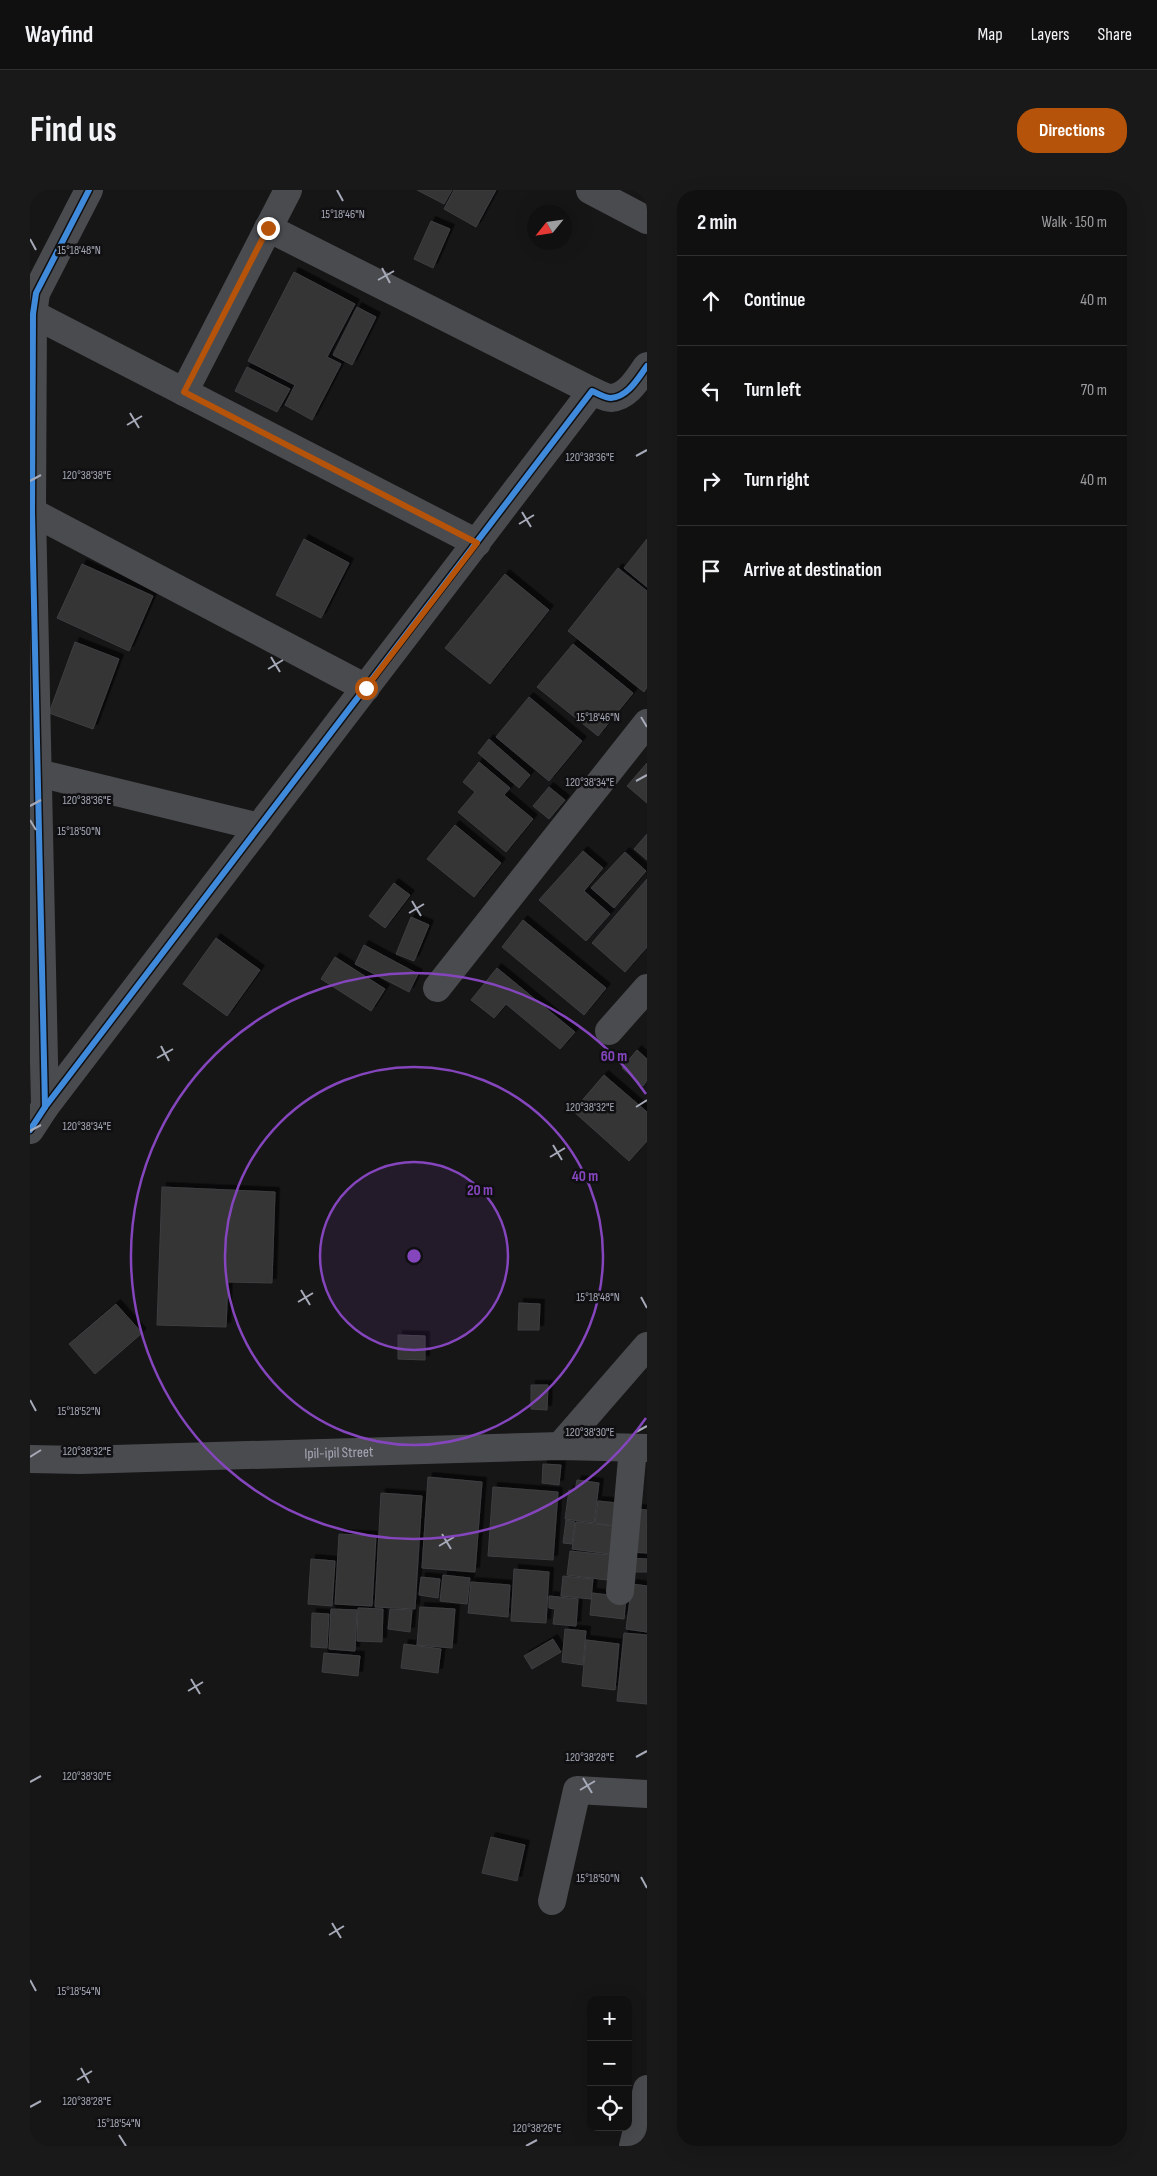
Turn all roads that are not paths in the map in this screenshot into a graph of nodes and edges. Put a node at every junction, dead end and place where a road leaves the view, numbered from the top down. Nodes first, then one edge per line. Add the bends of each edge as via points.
1 (89, 190) edge
2 (288, 190) edge
3 (590, 190) edge
4 (647, 220) edge
5 (268, 228) junction
6 (33, 314) junction
7 (31, 362) edge
8 (647, 366) edge
9 (592, 391) junction
10 (184, 392) junction
11 (32, 512) junction
12 (477, 543) junction
13 (366, 688) junction
14 (647, 723) edge
15 (38, 773) junction
16 (259, 827) junction
17 (437, 988) dead end
18 (647, 988) edge
19 (609, 1031) dead end
20 (45, 1108) junction
21 (30, 1130) edge
22 (647, 1346) edge
23 (560, 1446) junction
24 (640, 1448) edge
25 (30, 1459) edge
26 (620, 1591) dead end
27 (647, 1794) edge
28 (552, 1901) dead end
29 (647, 2089) edge
30 (633, 2146) edge

1 - 6 street via 36,293
2 - 5 street
3 - 4 street
5 - 9 street
5 - 10 street
6 - 7 street
6 - 10 street
7 - 11 street
8 - 9 street via 622,394 610,398
9 - 12 street
10 - 12 street
11 - 13 street
11 - 15 street
12 - 13 street
13 - 16 street
14 - 17 street
15 - 16 street
15 - 20 street
16 - 20 street
18 - 19 street
20 - 21 street
22 - 23 street
23 - 24 street, Ipil-ipil Street
23 - 25 street, Ipil-ipil Street
24 - 26 street
27 - 28 street via 577,1790
29 - 30 street

